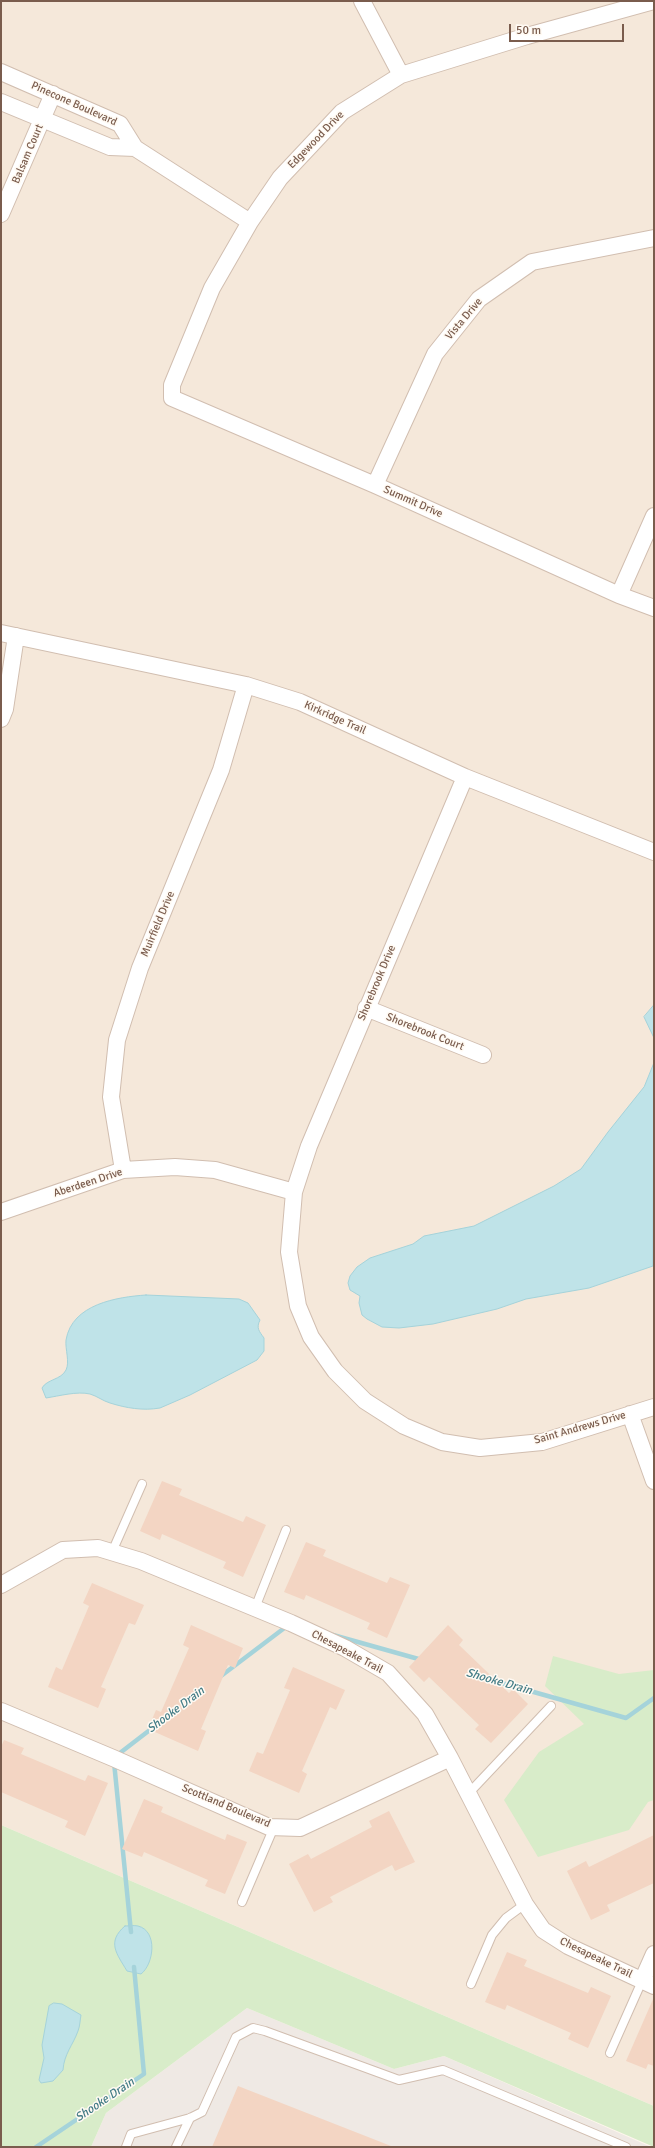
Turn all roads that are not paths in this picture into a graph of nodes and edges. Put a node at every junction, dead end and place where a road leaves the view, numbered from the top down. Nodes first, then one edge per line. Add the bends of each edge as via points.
1 (362, 1) edge
2 (654, 1) edge
3 (1, 72) edge
4 (401, 74) junction
5 (53, 94) junction
6 (1, 102) edge
7 (43, 120) junction
8 (135, 148) junction
9 (1, 214) edge
10 (250, 222) junction
11 (654, 238) edge
12 (172, 398) joint
13 (375, 485) junction
14 (654, 516) edge
15 (619, 595) junction
16 (654, 608) edge
17 (9, 635) edge
18 (246, 685) junction
19 (1, 719) edge
20 (465, 776) junction
21 (654, 852) edge
22 (366, 1008) junction
23 (483, 1055) dead end
24 (123, 1170) junction
25 (294, 1192) junction
26 (1, 1212) edge
27 (654, 1407) edge
28 (630, 1414) junction
29 (654, 1481) edge
30 (142, 1484) dead end
31 (286, 1530) dead end
32 (112, 1552) junction
33 (1, 1585) edge
34 (256, 1608) junction
35 (551, 1706) dead end
36 (1, 1711) edge
37 (450, 1758) junction
38 (468, 1794) junction
39 (274, 1827) junction
40 (242, 1902) dead end
41 (525, 1904) junction
42 (654, 1954) edge
43 (472, 1984) dead end
44 (648, 1984) edge
45 (610, 2053) dead end
46 (190, 2118) junction
47 (126, 2147) edge
48 (176, 2147) edge
49 (626, 2147) edge

1 - 4 street
2 - 4 street, Edgewood Drive
3 - 5 street, Pinecone Boulevard
4 - 10 street, Edgewood Drive via 342,112 280,178
5 - 7 street, Balsam Court
5 - 8 street, Pinecone Boulevard via 120,124
6 - 7 street
7 - 8 street via 110,147
7 - 9 street, Balsam Court
8 - 10 street, Pinecone Boulevard
10 - 12 street, Edgewood Drive via 212,288 172,385
11 - 13 street, Vista Drive via 532,262 479,299 435,354
12 - 13 street, Summit Drive
13 - 15 street, Summit Drive
14 - 15 street
15 - 16 street, Summit Drive
17 - 18 street, Kirkridge Trail
17 - 19 street via 5,709
18 - 20 street, Kirkridge Trail via 300,702
18 - 24 street, Muirfield Drive via 220,770 140,968 117,1040 111,1097
20 - 21 street, Kirkridge Trail
20 - 22 street, Shorebrook Drive
22 - 23 street, Shorebrook Court
22 - 25 street, Shorebrook Drive via 309,1146
24 - 25 street, Aberdeen Drive via 175,1167 215,1170
24 - 26 street, Aberdeen Drive
25 - 28 street, Saint Andrews Drive via 289,1252 298,1306 311,1337 335,1371 365,1401 404,1426 442,1442 480,1448 542,1442
27 - 28 street, Saint Andrews Drive
28 - 29 street
30 - 32 lane
31 - 34 lane
32 - 33 street, Chesapeake Trail via 98,1548 64,1550
32 - 34 street, Chesapeake Trail via 141,1561
34 - 37 street, Chesapeake Trail via 345,1648 388,1673 425,1714
35 - 38 lane
36 - 39 street, Scottland Boulevard
37 - 38 street, Chesapeake Trail
37 - 39 street, Scottland Boulevard via 300,1828
38 - 41 street, Chesapeake Trail
39 - 40 lane
41 - 43 lane via 506,1918 492,1935
41 - 44 street, Chesapeake Trail via 543,1930 568,1946
42 - 44 street
44 - 45 lane
46 - 47 lane via 131,2134
46 - 48 lane
46 - 49 lane via 202,2112 236,2036 253,2028 399,2080 443,2070

